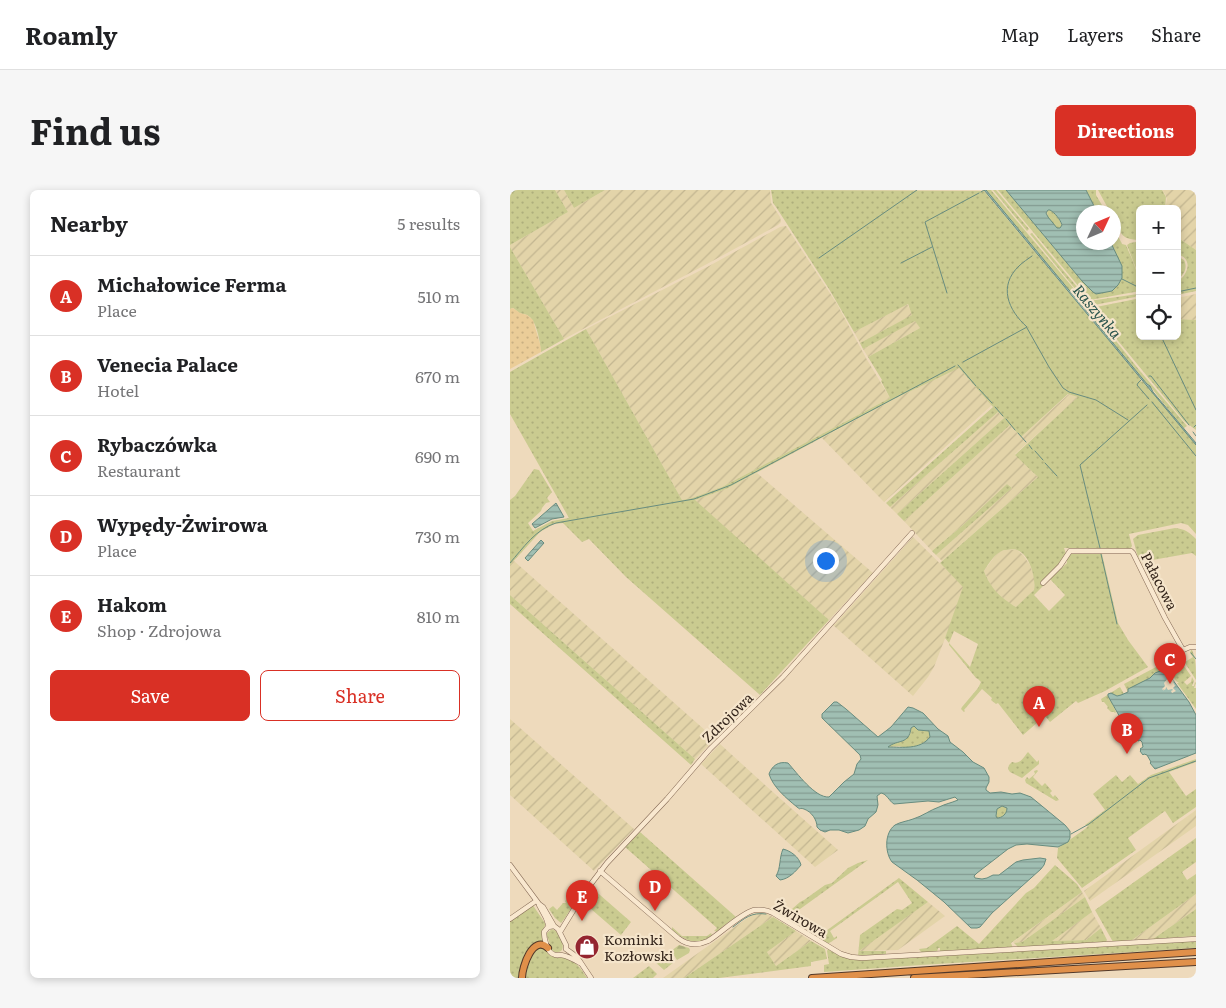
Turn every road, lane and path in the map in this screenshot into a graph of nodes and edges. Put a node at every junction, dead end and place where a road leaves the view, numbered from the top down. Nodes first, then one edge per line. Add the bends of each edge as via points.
1 (912, 533) dead end
2 (1043, 582) dead end
3 (1196, 647) edge
4 (1196, 652) edge
5 (510, 865) edge
6 (600, 871) junction
7 (537, 902) junction
8 (510, 919) edge
9 (565, 922) junction
10 (553, 926) junction
11 (560, 932) junction
12 (1196, 939) edge
13 (548, 948) junction
14 (566, 949) junction
15 (1196, 952) edge
16 (560, 954) junction
17 (1196, 962) edge
18 (580, 963) junction
19 (522, 978) edge
20 (591, 978) edge
21 (812, 978) edge
22 (914, 978) edge

1 - 6 street, Zdrojowa via 783,677 710,750
2 - 3 street, Pałacowa via 1070,551 1133,552 1183,650
3 - 4 street
5 - 7 street
6 - 9 street, Zdrojowa
6 - 12 street, Żwirowa via 683,942 693,944 708,941 756,910 773,913 845,956 862,958
7 - 8 street
7 - 10 street
9 - 10 street, Zdrojowa
9 - 11 street, Zdrojowa
10 - 11 street
10 - 13 street via 544,934
11 - 14 street
13 - 16 street via 553,954
13 - 19 highway via 542,944 534,948 524,965
14 - 16 street
14 - 18 street via 576,955
15 - 21 highway
16 - 18 street
17 - 22 highway
18 - 20 street

